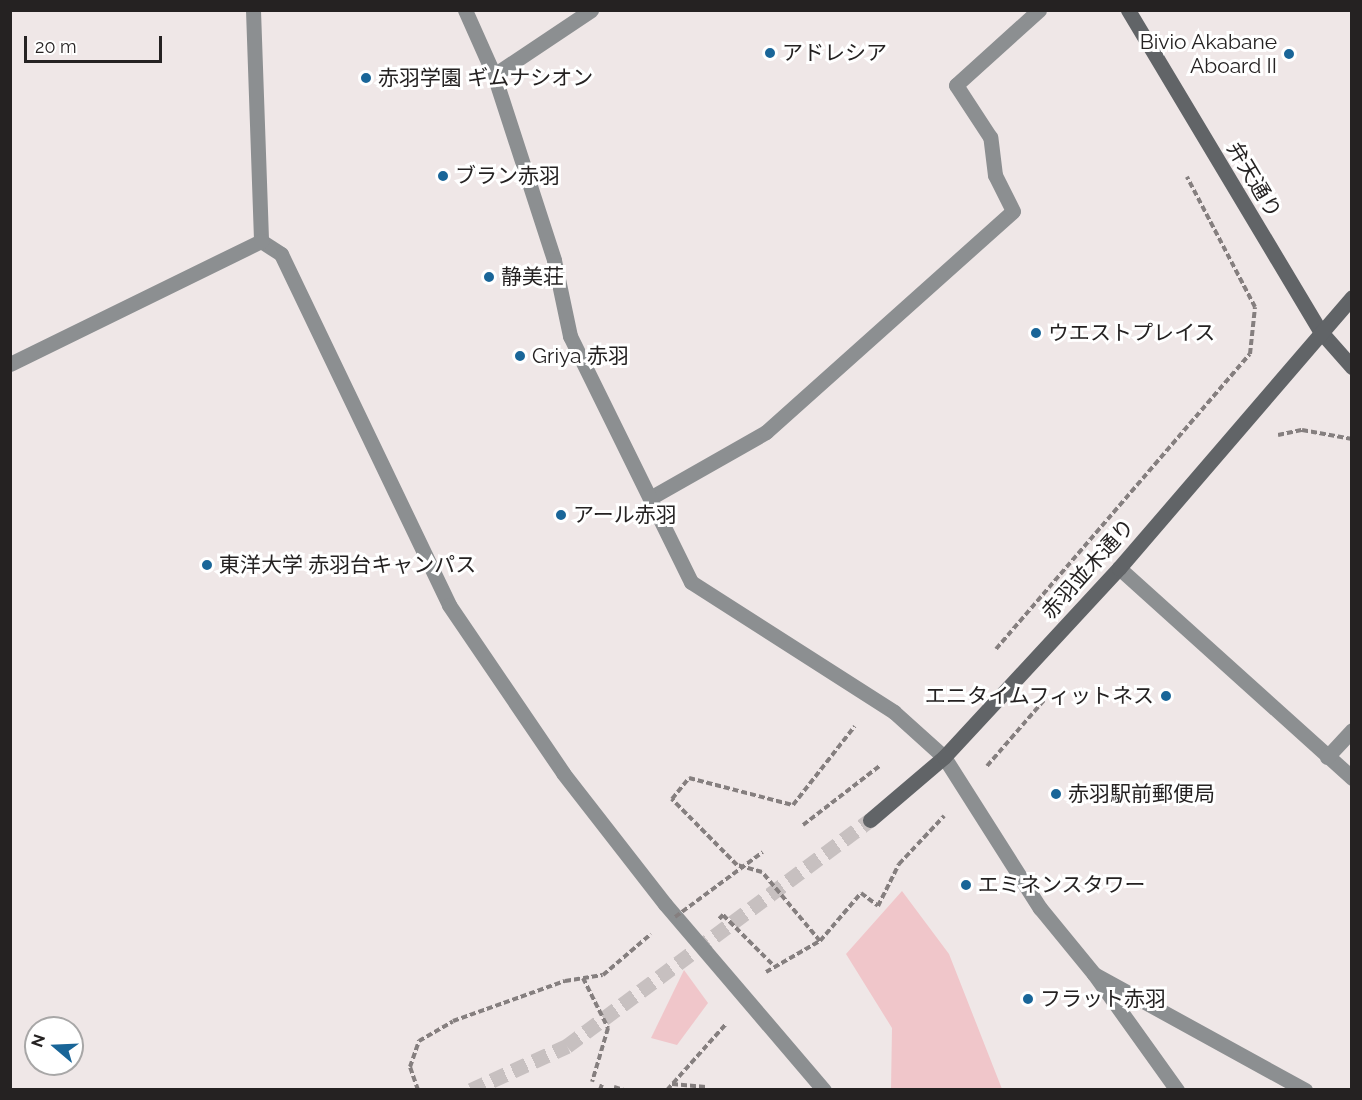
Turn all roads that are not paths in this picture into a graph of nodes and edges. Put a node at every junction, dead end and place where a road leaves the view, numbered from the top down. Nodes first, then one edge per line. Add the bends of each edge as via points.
1 (253, 10) edge
2 (465, 10) edge
3 (591, 10) edge
4 (1039, 10) edge
5 (1128, 10) edge
6 (494, 75) junction
7 (261, 241) junction
8 (1352, 297) edge
9 (1321, 332) junction
10 (10, 364) edge
11 (1352, 367) edge
12 (650, 498) junction
13 (1119, 567) junction
14 (1352, 730) edge
15 (944, 757) junction
16 (1327, 757) junction
17 (1352, 778) edge
18 (870, 819) tunnel mouth
19 (1094, 974) junction
20 (824, 1089) edge
21 (1177, 1089) edge
22 (1305, 1089) edge

1 - 7 street
2 - 6 street
3 - 6 street
4 - 12 street via 956,85 990,138 995,175 1013,212 766,432
5 - 9 street, 弁天通り
6 - 12 street via 554,260 570,336
7 - 10 street
7 - 20 street via 281,254 449,605 562,773 675,917
8 - 9 street, 赤羽並木通り
9 - 11 street, 弁天通り
9 - 13 street, 赤羽並木通り
12 - 15 street via 691,582 894,712
13 - 15 street, 赤羽並木通り
13 - 16 street
14 - 16 street
15 - 18 street, 赤羽並木通り
15 - 19 street via 1040,908
16 - 17 street
19 - 21 street
19 - 22 street

